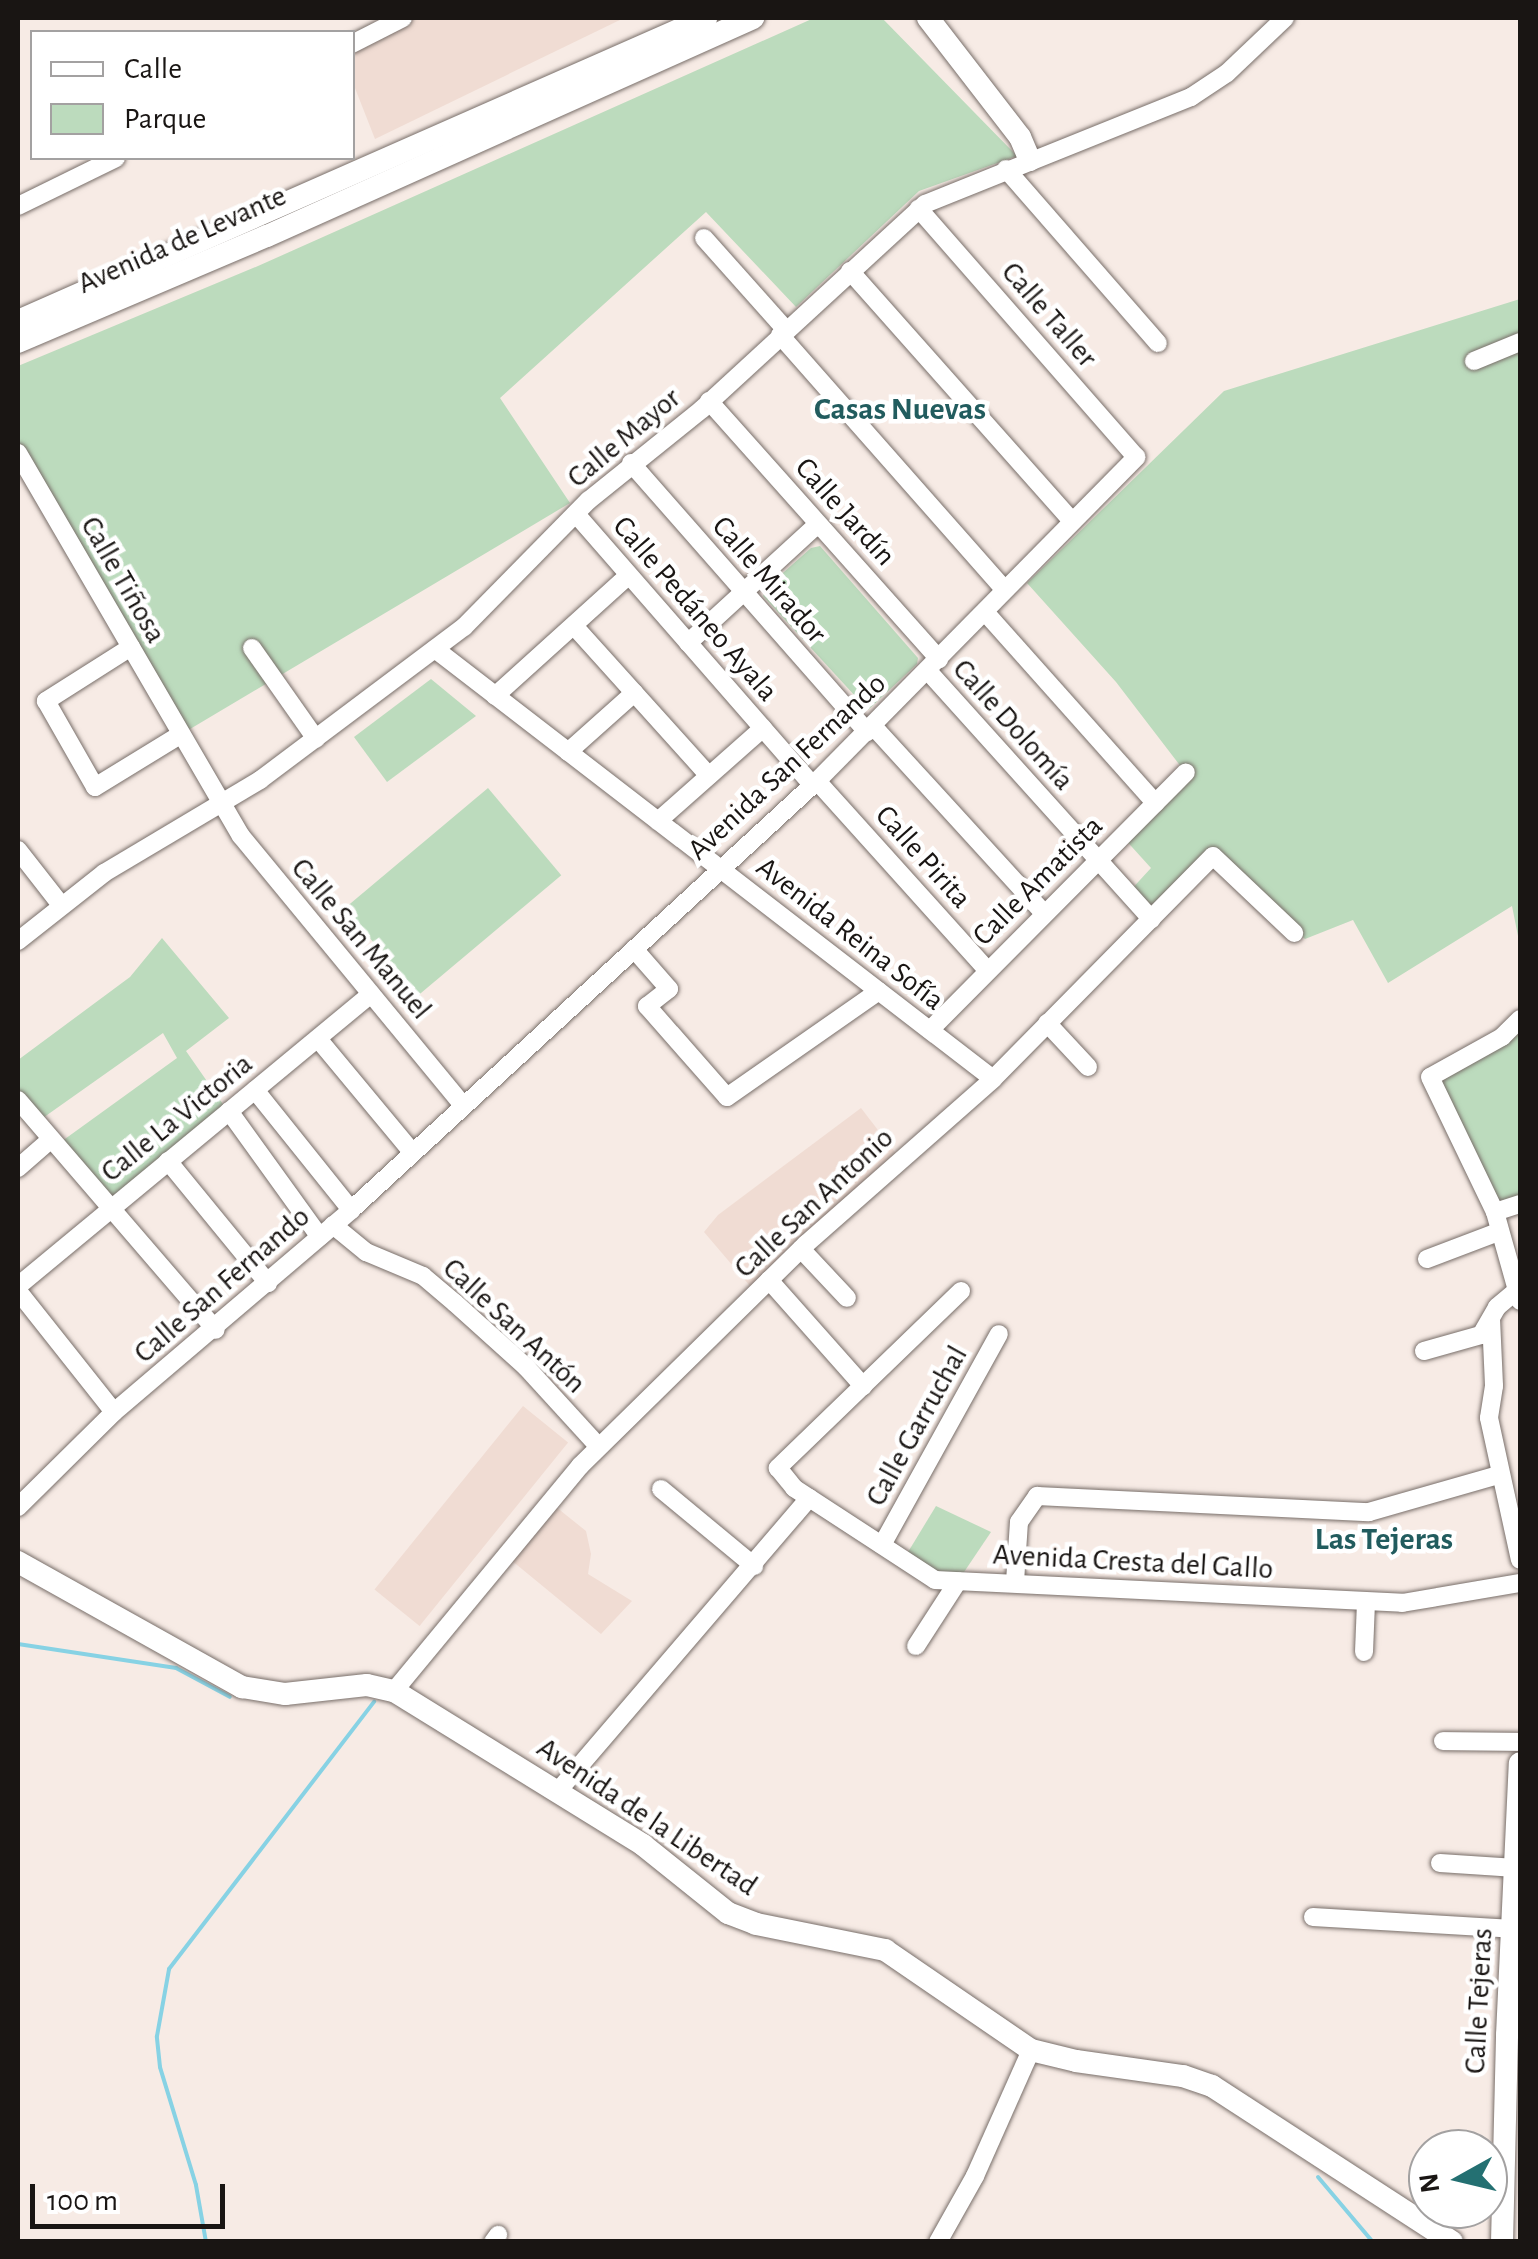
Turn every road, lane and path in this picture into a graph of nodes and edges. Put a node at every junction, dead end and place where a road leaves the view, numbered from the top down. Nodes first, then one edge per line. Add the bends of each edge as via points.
1 (403, 18) edge
2 (706, 18) edge
3 (753, 18) edge
4 (928, 18) edge
5 (942, 18) edge
6 (1285, 18) edge
7 (355, 42) edge
8 (1038, 157) junction
9 (112, 160) edge
10 (1006, 169) junction
11 (18, 206) edge
12 (920, 209) junction
13 (704, 238) dead end
14 (850, 271) junction
15 (18, 321) edge
16 (783, 332) junction
17 (18, 342) edge
18 (1520, 342) edge
19 (1158, 343) dead end
20 (1474, 360) dead end
21 (710, 401) junction
22 (18, 453) edge
23 (1136, 457) joint
24 (631, 463) junction
25 (576, 514) junction
26 (1072, 521) junction
27 (818, 524) junction
28 (628, 576) junction
29 (1004, 589) junction
30 (743, 592) junction
31 (984, 612) junction
32 (574, 627) junction
33 (688, 643) junction
34 (131, 647) junction
35 (252, 648) dead end
36 (435, 650) junction
37 (934, 665) junction
38 (634, 693) junction
39 (495, 696) junction
40 (762, 728) junction
41 (870, 729) junction
42 (180, 734) junction
43 (316, 739) junction
44 (568, 752) junction
45 (1186, 772) dead end
46 (709, 776) junction
47 (815, 783) junction
48 (1156, 803) junction
49 (222, 804) junction
50 (658, 821) junction
51 (18, 850) edge
52 (1098, 860) junction
53 (719, 868) junction
54 (61, 906) junction
55 (1044, 914) junction
56 (1151, 919) junction
57 (1294, 933) dead end
58 (18, 941) edge
59 (634, 949) junction
60 (988, 970) junction
61 (879, 991) junction
62 (371, 994) junction
63 (1520, 1019) edge
64 (1047, 1023) junction
65 (930, 1030) junction
66 (319, 1040) junction
67 (1088, 1067) dead end
68 (993, 1079) junction
69 (255, 1090) junction
70 (18, 1100) edge
71 (463, 1105) junction
72 (229, 1111) junction
73 (50, 1140) junction
74 (412, 1152) junction
75 (168, 1161) junction
76 (18, 1168) edge
77 (1520, 1204) edge
78 (108, 1208) junction
79 (351, 1210) junction
80 (1495, 1212) junction
81 (327, 1231) junction
82 (1498, 1232) junction
83 (801, 1249) junction
84 (1427, 1259) dead end
85 (769, 1280) junction
86 (268, 1283) junction
87 (18, 1288) edge
88 (961, 1291) dead end
89 (1519, 1297) edge
90 (847, 1298) dead end
91 (1491, 1319) junction
92 (216, 1330) junction
93 (1000, 1334) dead end
94 (1424, 1351) dead end
95 (863, 1386) junction
96 (114, 1412) junction
97 (600, 1447) junction
98 (1498, 1475) junction
99 (661, 1489) dead end
100 (809, 1498) junction
101 (18, 1507) edge
102 (882, 1546) junction
103 (1520, 1560) edge
104 (18, 1562) edge
105 (754, 1566) junction
106 (958, 1580) junction
107 (1015, 1582) junction
108 (1520, 1584) edge
109 (1366, 1602) junction
110 (916, 1646) dead end
111 (1364, 1652) dead end
112 (394, 1691) junction
113 (1444, 1741) dead end
114 (1520, 1742) edge
115 (1520, 1763) edge
116 (558, 1791) junction
117 (1440, 1863) dead end
118 (1517, 1876) edge
119 (1313, 1917) dead end
120 (1513, 1929) junction
121 (1514, 2035) edge
122 (1031, 2050) junction
123 (1512, 2126) edge
124 (938, 2242) edge
125 (1452, 2242) edge
126 (1502, 2242) edge

1 - 7 street
2 - 15 main road, Avenida de Levante
3 - 17 main road, Avenida de Levante
4 - 8 main road
5 - 8 main road
6 - 8 street, Calle Mayor via 1205,89
8 - 10 street, Calle Mayor
9 - 11 street
10 - 12 street, Calle Mayor
10 - 19 street
12 - 14 street, Calle Mayor
12 - 23 street, Calle Taller
13 - 16 street
14 - 16 street, Calle Mayor
14 - 26 street
16 - 21 street, Calle Mayor
16 - 29 street
18 - 20 street
21 - 24 street, Calle Mayor
21 - 27 street, Calle Jardín
22 - 34 street, Calle Tiñosa
23 - 26 street, Avenida San Fernando
24 - 25 street, Calle Mayor
24 - 30 street, Calle Mirador
25 - 28 street, Calle Pedáneo Ayala
25 - 36 street, Calle Mayor
26 - 29 street, Avenida San Fernando
27 - 30 street
27 - 37 street, Calle Jardín
28 - 32 street
28 - 33 street, Calle Pedáneo Ayala
29 - 31 street, Avenida San Fernando
30 - 33 street
30 - 41 street, Calle Mirador
31 - 37 street, Avenida San Fernando
31 - 48 street
32 - 38 street
32 - 39 street
33 - 40 street, Calle Pedáneo Ayala
34 - 42 street, Calle Tiñosa
34 - 42 street via 46,701 95,787
35 - 43 street
36 - 39 street, Avenida Reina Sofía
36 - 43 street, Calle Mayor
37 - 41 street, Avenida San Fernando
37 - 52 street, Calle Dolomía
38 - 44 street
38 - 46 street
39 - 44 street, Avenida Reina Sofía
40 - 46 street
40 - 47 street, Calle Pedáneo Ayala
41 - 47 street, Avenida San Fernando
41 - 55 street, Calle Mirador
42 - 49 street, Calle Tiñosa
43 - 49 street, Calle Mayor
44 - 50 street, Avenida Reina Sofía
45 - 48 street, Calle Amatista
46 - 50 street
47 - 53 street, Avenida San Fernando
47 - 60 street, Calle Pirita
48 - 52 street, Calle Amatista
49 - 54 street, Calle Mayor
49 - 62 street, Calle San Manuel
50 - 53 street, Avenida Reina Sofía
51 - 54 street
52 - 55 street, Calle Amatista
52 - 56 street, Calle Dolomía
53 - 59 street, Avenida San Fernando
53 - 61 street, Avenida Reina Sofía
54 - 58 street, Calle Mayor
55 - 60 street, Calle Amatista
56 - 57 street, Calle San Antonio via 1213,856
56 - 64 street, Calle San Antonio
59 - 61 street via 669,989 647,1006 727,1097
59 - 71 street, Avenida San Fernando
60 - 65 street, Calle Amatista
61 - 65 street, Avenida Reina Sofía
62 - 66 street, Calle La Victoria
62 - 71 street, Calle San Manuel
63 - 80 street via 1502,1037 1430,1077
64 - 67 street
64 - 68 street, Calle San Antonio
65 - 68 street, Avenida Reina Sofía
66 - 69 street, Calle La Victoria
66 - 74 street
68 - 83 street, Calle San Antonio
69 - 72 street, Calle La Victoria
69 - 79 street
70 - 73 street
71 - 74 street, Calle San Fernando
72 - 75 street, Calle La Victoria
72 - 81 street, Calle San Antón
73 - 76 street
73 - 78 street
74 - 79 street, Calle San Fernando
75 - 78 street, Calle La Victoria
75 - 86 street
77 - 80 street
78 - 87 street, Calle La Victoria
78 - 92 street
79 - 81 street, Calle San Fernando
80 - 82 street
81 - 86 street, Calle San Fernando
81 - 97 street, Calle San Antón via 422,1276 526,1366
82 - 84 street
82 - 89 street
83 - 85 street, Calle San Antonio
83 - 90 street
85 - 95 street
85 - 97 street, Calle San Antonio
86 - 92 street, Calle San Fernando
87 - 96 street
88 - 95 street
89 - 91 street via 1496,1307
91 - 94 street via 1481,1335
91 - 98 street via 1489,1418
92 - 96 street, Calle San Fernando
93 - 102 street, Calle Garruchal
95 - 100 street, Avenida Cresta del Gallo via 778,1468
96 - 101 street, Calle San Fernando
97 - 112 street, Calle San Antonio
98 - 103 street
98 - 107 street via 1369,1512 1037,1496 1019,1522
99 - 105 street
100 - 102 street, Avenida Cresta del Gallo
100 - 105 street
102 - 106 street, Avenida Cresta del Gallo via 935,1580
104 - 112 main road, Avenida de la Libertad via 242,1687 276,1694 367,1685
105 - 116 street
106 - 107 street, Avenida Cresta del Gallo
106 - 110 street
107 - 109 street, Avenida Cresta del Gallo
108 - 109 street, Avenida Cresta del Gallo via 1417,1602
109 - 111 street
112 - 116 main road, Avenida de la Libertad
113 - 114 street
115 - 118 main road, Calle Tejeras
116 - 122 main road, Avenida de la Libertad via 643,1845 728,1913 884,1950
117 - 118 street
118 - 120 main road, Calle Tejeras
119 - 120 street
120 - 121 main road, Calle Tejeras
121 - 123 main road, Calle Tejeras
122 - 124 street
122 - 125 main road, Avenida de la Libertad via 1212,2086
123 - 126 main road, Calle Tejeras

